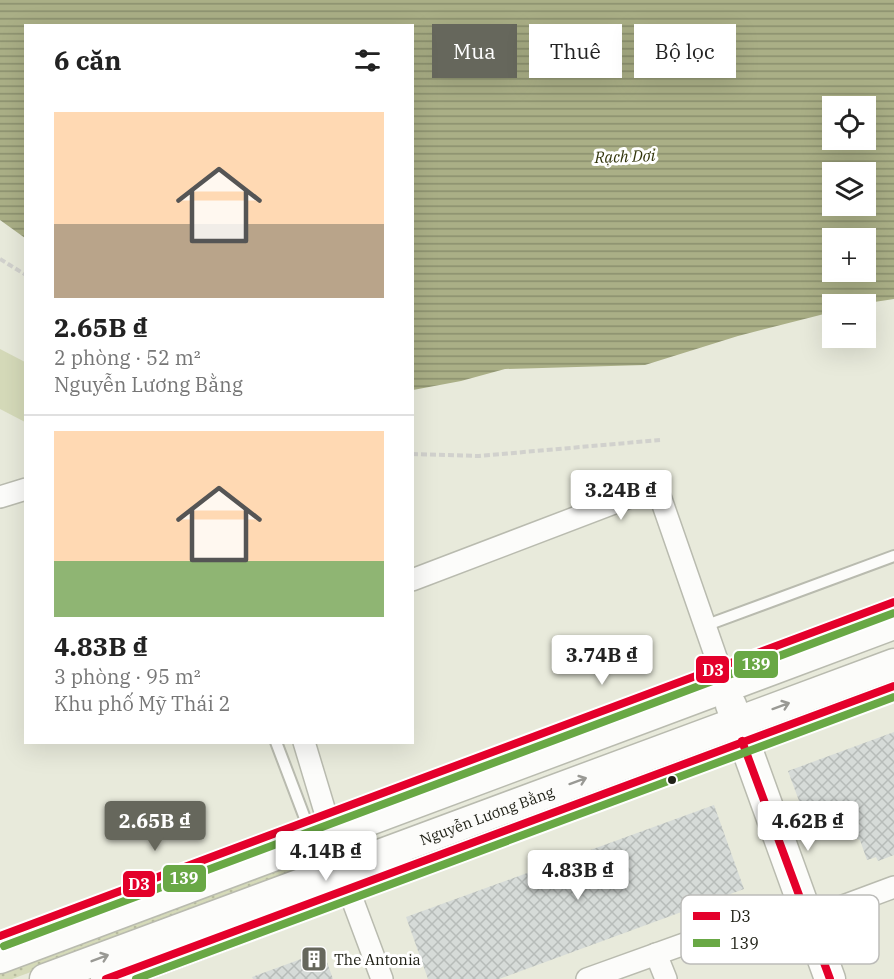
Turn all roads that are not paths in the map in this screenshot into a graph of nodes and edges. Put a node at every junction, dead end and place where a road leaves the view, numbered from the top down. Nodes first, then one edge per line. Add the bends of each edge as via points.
1 (24, 490) edge
2 (0, 496) edge
3 (894, 556) edge
4 (414, 579) edge
5 (894, 602) edge
6 (894, 624) edge
7 (706, 625) junction
8 (894, 664) edge
9 (723, 677) junction
10 (894, 686) edge
11 (739, 732) junction
12 (277, 744) edge
13 (304, 744) edge
14 (322, 823) junction
15 (345, 878) junction
16 (894, 887) edge
17 (799, 895) edge
18 (863, 895) edge
19 (0, 936) edge
20 (681, 947) edge
21 (657, 954) junction
22 (0, 958) edge
23 (824, 964) edge
24 (45, 979) edge
25 (106, 979) edge
26 (382, 979) edge
27 (587, 979) edge
28 (666, 979) edge
29 (830, 979) edge

1 - 2 street
3 - 7 lane
4 - 7 street via 650,490 659,496
5 - 9 main road
6 - 9 main road
7 - 9 street
11 -> 8 main road, Nguyễn Lương Bằng
9 - 11 main road
9 - 14 main road
10 - 11 main road, Nguyễn Lương Bằng
15 -> 11 main road, Nguyễn Lương Bằng
11 - 17 main road
12 - 14 lane
13 - 14 street
14 - 15 street
14 - 19 main road
14 - 22 main road
24 -> 15 main road, Nguyễn Lương Bằng
15 - 25 main road, Nguyễn Lương Bằng
15 - 26 street
16 - 18 street
20 - 21 street
21 - 27 street
21 - 28 street
23 - 29 main road

